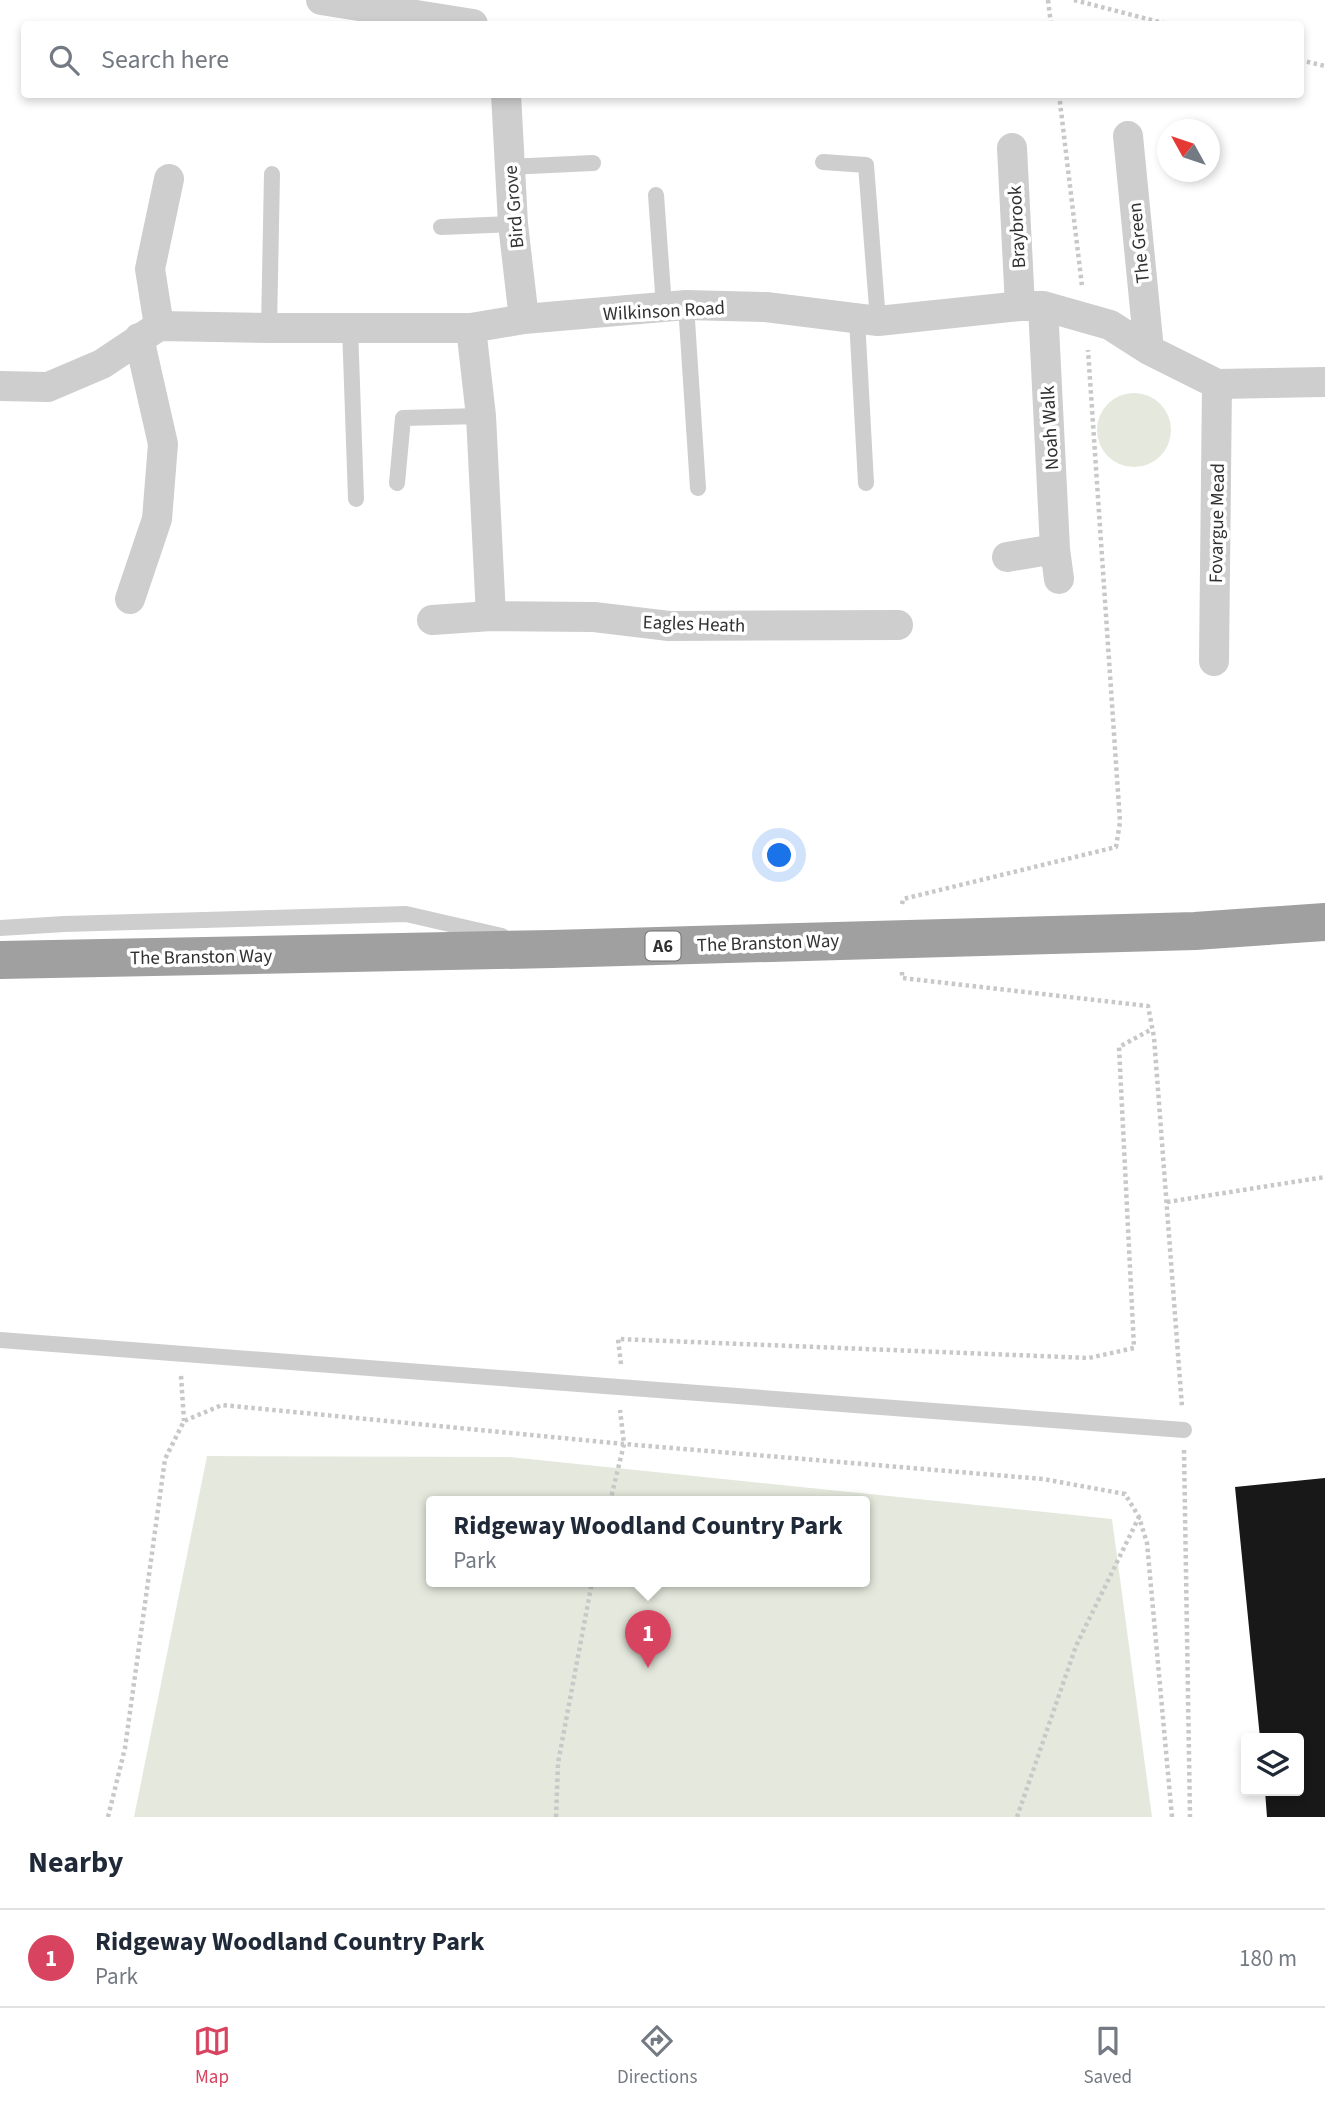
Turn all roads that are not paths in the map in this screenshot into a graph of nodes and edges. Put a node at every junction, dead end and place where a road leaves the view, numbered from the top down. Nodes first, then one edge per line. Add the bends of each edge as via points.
1 (321, 0) edge
2 (454, 21) edge
3 (506, 98) edge
4 (1128, 136) dead end
5 (1012, 148) dead end
6 (823, 162) dead end
7 (593, 163) dead end
8 (509, 167) junction
9 (272, 174) dead end
10 (169, 179) dead end
11 (656, 195) dead end
12 (513, 224) junction
13 (441, 227) dead end
14 (675, 306) junction
15 (1032, 306) junction
16 (524, 319) junction
17 (867, 320) junction
18 (351, 327) junction
19 (269, 328) junction
20 (471, 328) junction
21 (149, 332) junction
22 (1149, 350) junction
23 (1325, 383) edge
24 (1217, 384) junction
25 (0, 386) edge
26 (481, 416) junction
27 (397, 483) dead end
28 (866, 483) dead end
29 (698, 488) dead end
30 (356, 499) dead end
31 (1055, 549) junction
32 (1007, 557) dead end
33 (1059, 579) dead end
34 (131, 598) dead end
35 (491, 617) junction
36 (432, 620) dead end
37 (898, 625) dead end
38 (1214, 661) dead end
39 (1325, 922) edge
40 (0, 928) edge
41 (552, 949) junction
42 (0, 960) edge
43 (0, 1340) edge
44 (1184, 1430) road end

1 - 2 street
3 - 8 street, Bird Grove
4 - 22 street, The Green
5 - 15 street, Braybrook
6 - 17 lane via 866,165
7 - 8 lane
8 - 12 street, Bird Grove
9 - 19 lane
10 - 21 street via 150,269
11 - 14 lane
12 - 13 lane
12 - 16 street, Bird Grove
14 - 16 street, Wilkinson Road
14 - 17 street, Wilkinson Road via 766,307
14 - 29 lane
15 - 17 street, Wilkinson Road
15 - 22 street, Wilkinson Road via 1110,325
15 - 31 street, Noah Walk
16 - 20 street, Wilkinson Road
17 - 28 lane
18 - 19 street, Wilkinson Road
18 - 20 street, Wilkinson Road
18 - 30 lane
19 - 21 street, Wilkinson Road
20 - 26 street
21 - 25 street via 102,364 48,387
21 - 34 street via 163,444 157,519
22 - 24 street, Wilkinson Road
23 - 24 street, Wilkinson Road
24 - 38 street, Fovargue Mead
26 - 27 lane via 403,418
26 - 35 street
31 - 32 street
31 - 33 street, Noah Walk
35 - 36 street, Eagles Heath
35 - 37 street, Eagles Heath via 594,617 669,625
39 - 41 highway, The Branston Way / A6 via 1195,931
40 - 41 lane via 406,914
41 - 42 highway, The Branston Way / A6
43 - 44 lane via 620,1380 742,1398

